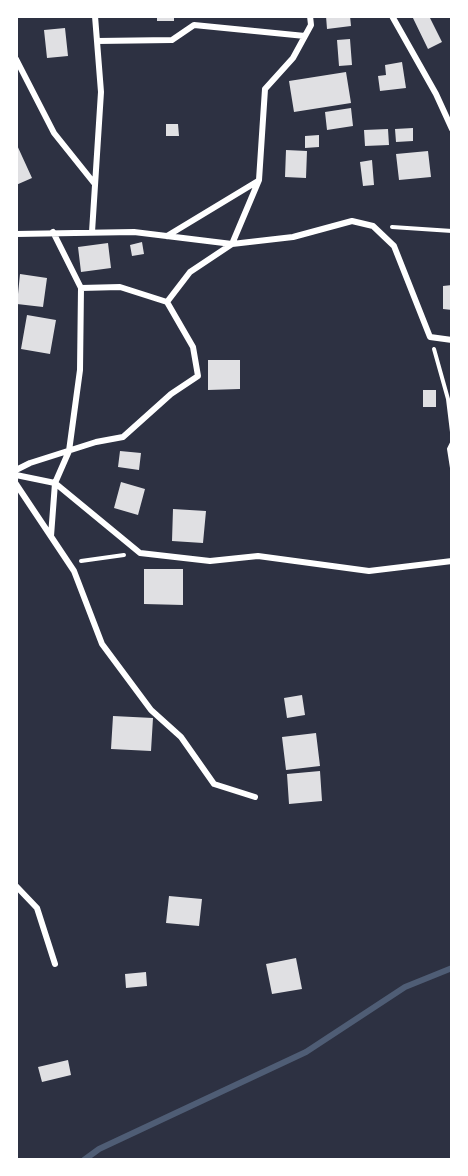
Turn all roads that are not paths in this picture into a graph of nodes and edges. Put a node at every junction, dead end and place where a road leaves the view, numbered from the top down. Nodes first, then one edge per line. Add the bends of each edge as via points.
1 (95, 16) edge
2 (310, 16) edge
3 (392, 16) edge
4 (305, 36) junction
5 (97, 41) junction
6 (16, 59) edge
7 (452, 129) edge
8 (259, 180) junction
9 (95, 183) junction
10 (53, 232) junction
11 (92, 232) junction
12 (16, 234) edge
13 (166, 236) junction
14 (232, 244) junction
15 (81, 288) junction
16 (167, 302) junction
17 (452, 340) edge
18 (69, 451) junction
19 (16, 470) edge
20 (16, 475) edge
21 (55, 483) junction
22 (16, 484) edge
23 (51, 536) junction
24 (452, 561) edge
25 (255, 797) dead end
26 (16, 886) edge
27 (56, 964) dead end

1 - 5 street
2 - 4 street via 311,25
3 - 7 street
4 - 5 street via 194,24 172,40
4 - 8 street via 293,58 265,89
5 - 9 street via 101,92
6 - 9 street via 54,133
8 - 13 street
8 - 14 street
9 - 11 street
10 - 11 street
10 - 12 street
10 - 15 street
11 - 13 street
13 - 14 street
14 - 16 street via 190,272
14 - 17 street via 293,237 352,221 373,226 394,246 430,337
15 - 16 street via 120,287
15 - 18 street via 80,370
16 - 18 street via 193,347 198,376 171,394 123,437
18 - 19 street
18 - 21 street
20 - 21 street
21 - 23 street
21 - 24 street via 140,553 210,561 258,556 369,571
22 - 23 street
23 - 25 street via 69,563 102,644 151,710 180,737 214,784
26 - 27 street via 37,908

